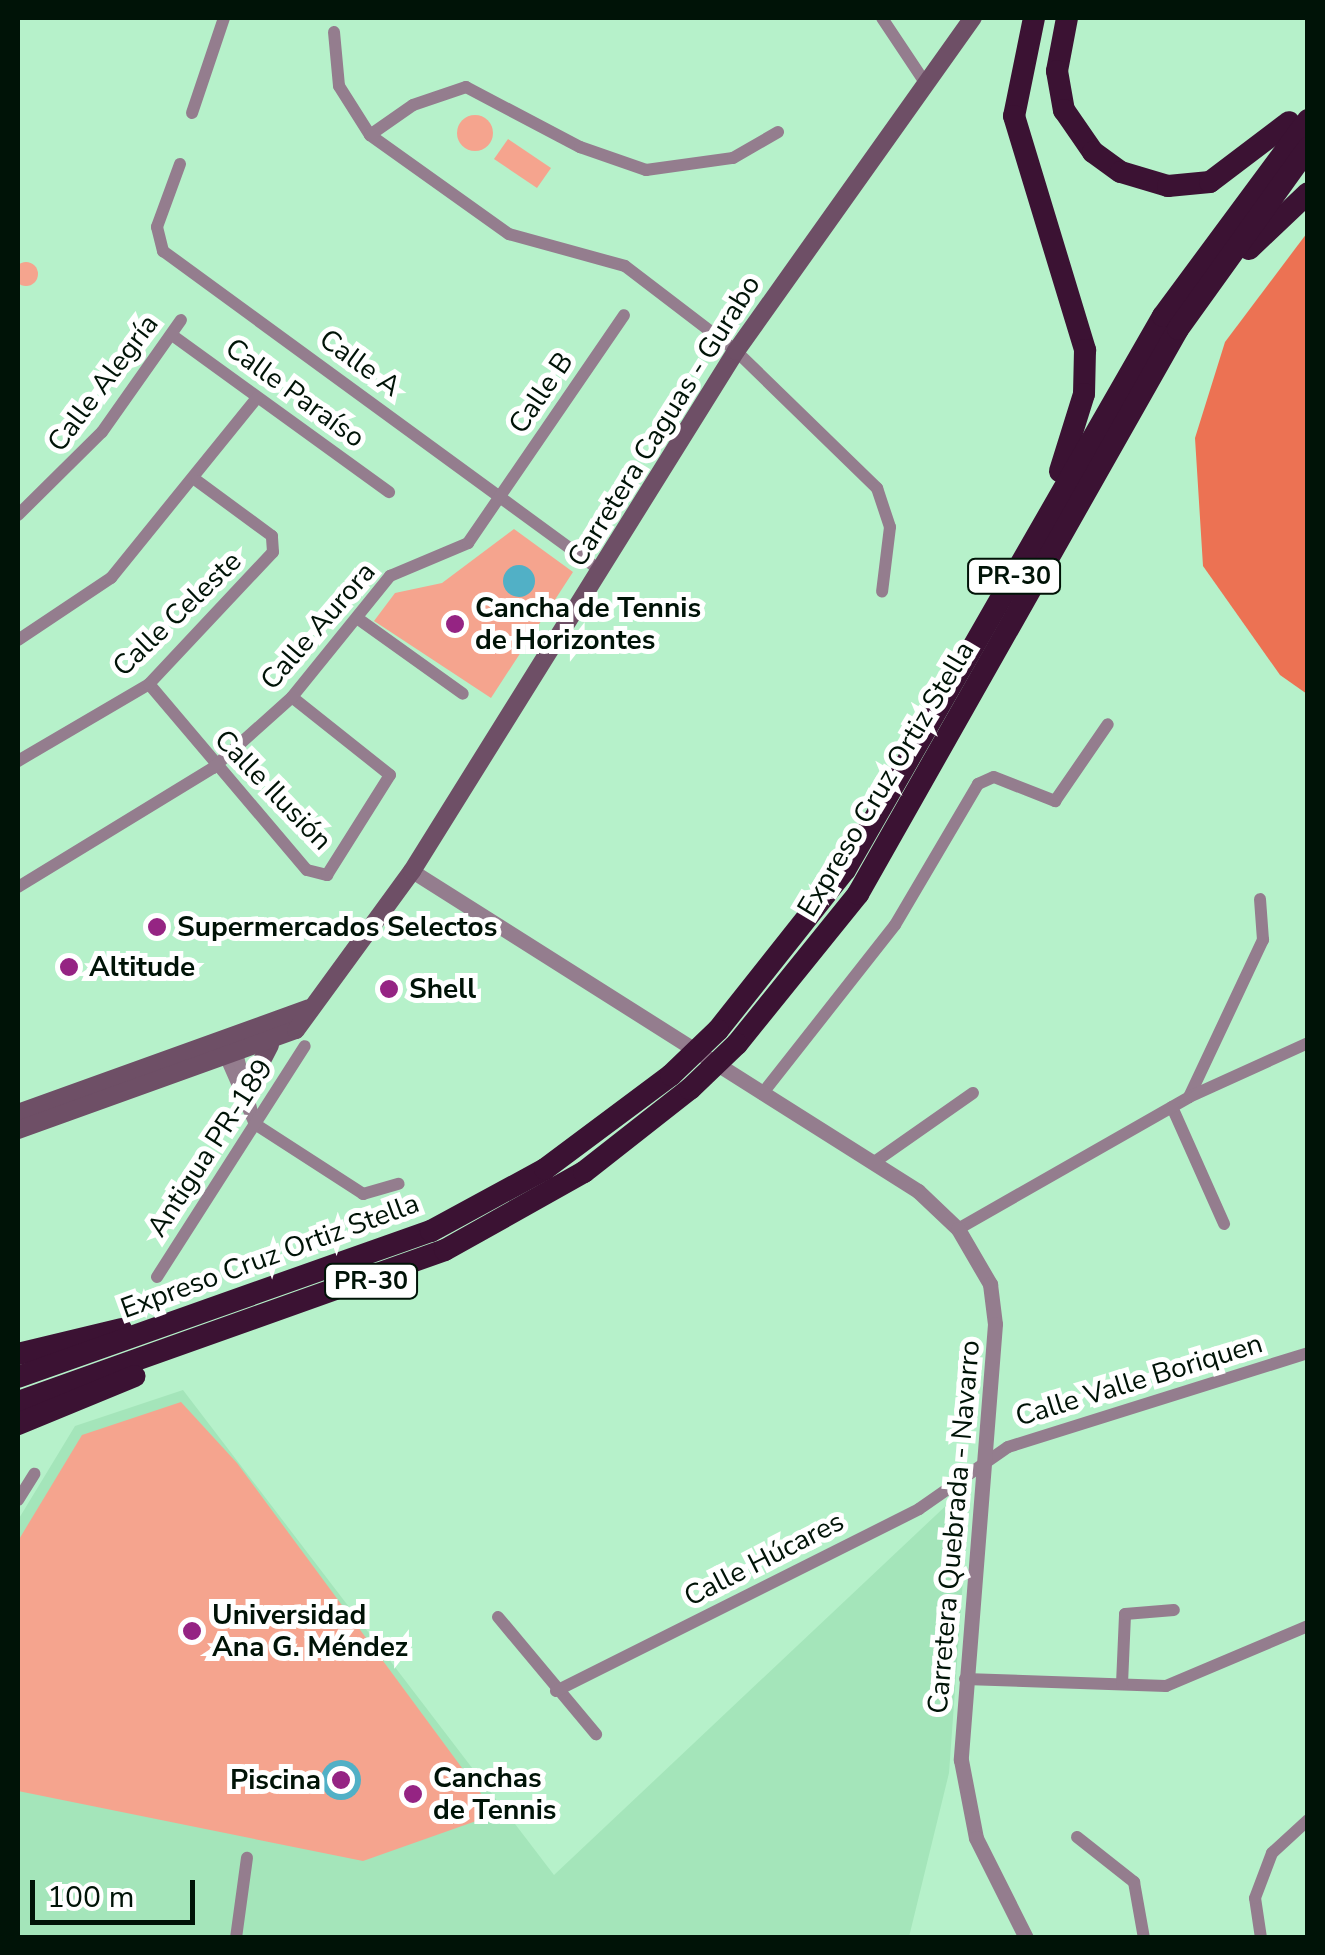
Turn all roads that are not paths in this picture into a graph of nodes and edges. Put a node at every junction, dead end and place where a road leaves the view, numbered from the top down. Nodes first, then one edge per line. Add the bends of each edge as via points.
1 (224, 18) edge
2 (882, 18) edge
3 (973, 18) edge
4 (1034, 18) edge
5 (1067, 18) edge
6 (334, 32) dead end
7 (924, 81) junction
8 (1308, 108) edge
9 (192, 112) dead end
10 (1308, 120) edge
11 (778, 132) dead end
12 (370, 135) junction
13 (1308, 148) edge
14 (180, 164) dead end
15 (1308, 193) edge
16 (1206, 288) junction
17 (624, 315) dead end
18 (181, 320) dead end
19 (172, 335) junction
20 (736, 351) junction
21 (258, 398) junction
22 (197, 482) junction
23 (388, 492) dead end
24 (504, 501) junction
25 (18, 515) edge
26 (602, 571) junction
27 (1012, 580) junction
28 (882, 592) dead end
29 (357, 618) junction
30 (18, 640) edge
31 (149, 684) junction
32 (463, 694) dead end
33 (292, 697) junction
34 (1108, 724) dead end
35 (18, 760) edge
36 (213, 768) junction
37 (412, 871) junction
38 (18, 887) edge
39 (1260, 899) dead end
40 (310, 1008) junction
41 (728, 1037) junction
42 (226, 1039) junction
43 (1308, 1043) edge
44 (270, 1045) junction
45 (305, 1046) dead end
46 (233, 1059) junction
47 (681, 1082) junction
48 (249, 1086) junction
49 (762, 1094) junction
50 (973, 1094) dead end
51 (1189, 1097) junction
52 (1172, 1106) junction
53 (18, 1113) edge
54 (254, 1124) junction
55 (18, 1130) edge
56 (873, 1163) junction
57 (399, 1184) dead end
58 (1224, 1224) dead end
59 (958, 1229) junction
60 (157, 1277) dead end
61 (159, 1329) junction
62 (172, 1350) junction
63 (1308, 1352) edge
64 (18, 1354) edge
65 (18, 1377) edge
66 (18, 1402) edge
67 (18, 1424) edge
68 (988, 1460) junction
69 (34, 1474) dead end
70 (18, 1500) edge
71 (1174, 1610) dead end
72 (498, 1617) dead end
73 (1308, 1626) edge
74 (965, 1679) junction
75 (1122, 1684) junction
76 (556, 1691) junction
77 (596, 1734) dead end
78 (1308, 1820) edge
79 (1077, 1837) dead end
80 (247, 1858) dead end
81 (236, 1938) edge
82 (1026, 1938) edge
83 (1144, 1938) edge
84 (1261, 1938) edge

1 - 9 street
2 - 7 street
3 - 7 main road, Carretera Caguas - Gurabo
4 - 27 highway via 1014,116 1079,308 1086,374 1072,442
5 - 8 highway via 1056,71 1064,110 1093,152 1142,180 1181,186 1227,175
6 - 12 street via 339,86
7 - 20 main road, Carretera Caguas - Gurabo
10 - 27 highway, Expreso Cruz Ortiz Stella / PR-30 via 1164,316
11 - 12 street via 732,158 646,170 466,87 412,104
12 - 20 street via 509,234 625,266
13 - 16 highway, Expreso Cruz Ortiz Stella / PR-30
14 - 24 street, Calle A via 157,227 163,250
15 - 16 highway
16 - 41 highway, Expreso Cruz Ortiz Stella / PR-30 via 858,894
17 - 24 street, Calle B
18 - 19 street, Calle Alegría
19 - 21 street, Calle Paraíso
19 - 25 street, Calle Alegría via 102,432
20 - 26 main road, Carretera Caguas - Gurabo
20 - 28 street via 877,488 890,527
21 - 22 street
21 - 23 street, Calle Paraíso
22 - 30 street via 111,578
22 - 31 street, Calle Celeste via 272,536 273,552
24 - 26 street, Calle A
24 - 29 street, Calle Aurora via 468,543 390,576
26 - 37 main road, Carretera Caguas - Gurabo
27 - 41 highway, Expreso Cruz Ortiz Stella / PR-30 via 846,870
29 - 32 street
29 - 33 street, Calle Aurora
31 - 35 street, Calle Celeste
31 - 36 street, Calle Ilusión
33 - 36 street, Calle Aurora
33 - 36 street, Calle Ilusión via 390,774 327,875 307,870
34 - 49 street via 1055,801 994,777 978,784 895,925
36 - 38 street, Calle Aurora
37 - 40 main road, Carretera Caguas - Gurabo
37 - 49 street, Carretera Quebrada - Navarro
39 - 51 street via 1263,940
40 - 42 main road
40 - 44 main road, Carretera Caguas - Gurabo via 296,1030
41 - 47 highway, Expreso Cruz Ortiz Stella / PR-30, bridge
42 - 46 street
42 - 53 main road
43 - 51 street
44 - 46 main road, Carretera Caguas - Gurabo
44 - 48 main road
45 - 54 street, Antigua PR-189
46 - 48 street
46 - 54 street
46 - 55 main road, Carretera Caguas - Gurabo
47 - 61 highway, Expreso Cruz Ortiz Stella / PR-30 via 460,1217
47 - 62 highway, Expreso Cruz Ortiz Stella / PR-30 via 584,1172 480,1233
48 - 54 street
49 - 56 street, Carretera Quebrada - Navarro
50 - 56 street
51 - 52 street
52 - 58 street
52 - 59 street
54 - 57 street via 363,1194
54 - 60 street, Antigua PR-189
56 - 59 street, Carretera Quebrada - Navarro
59 - 68 street, Carretera Quebrada - Navarro via 990,1284 995,1324
61 - 64 highway via 116,1329
61 - 65 highway, Expreso Cruz Ortiz Stella / PR-30
62 - 66 highway, Expreso Cruz Ortiz Stella / PR-30
62 - 67 highway via 134,1376
63 - 68 street, Calle Valle Boriquen
68 - 74 street, Carretera Quebrada - Navarro
68 - 76 street, Calle Húcares via 919,1509
69 - 70 street
71 - 75 street via 1125,1614
72 - 76 street
73 - 75 street via 1192,1681
74 - 75 street
74 - 82 street, Carretera Quebrada - Navarro via 960,1760 976,1838
76 - 77 street
78 - 84 street via 1272,1854 1256,1898
79 - 83 street via 1134,1882
80 - 81 street

